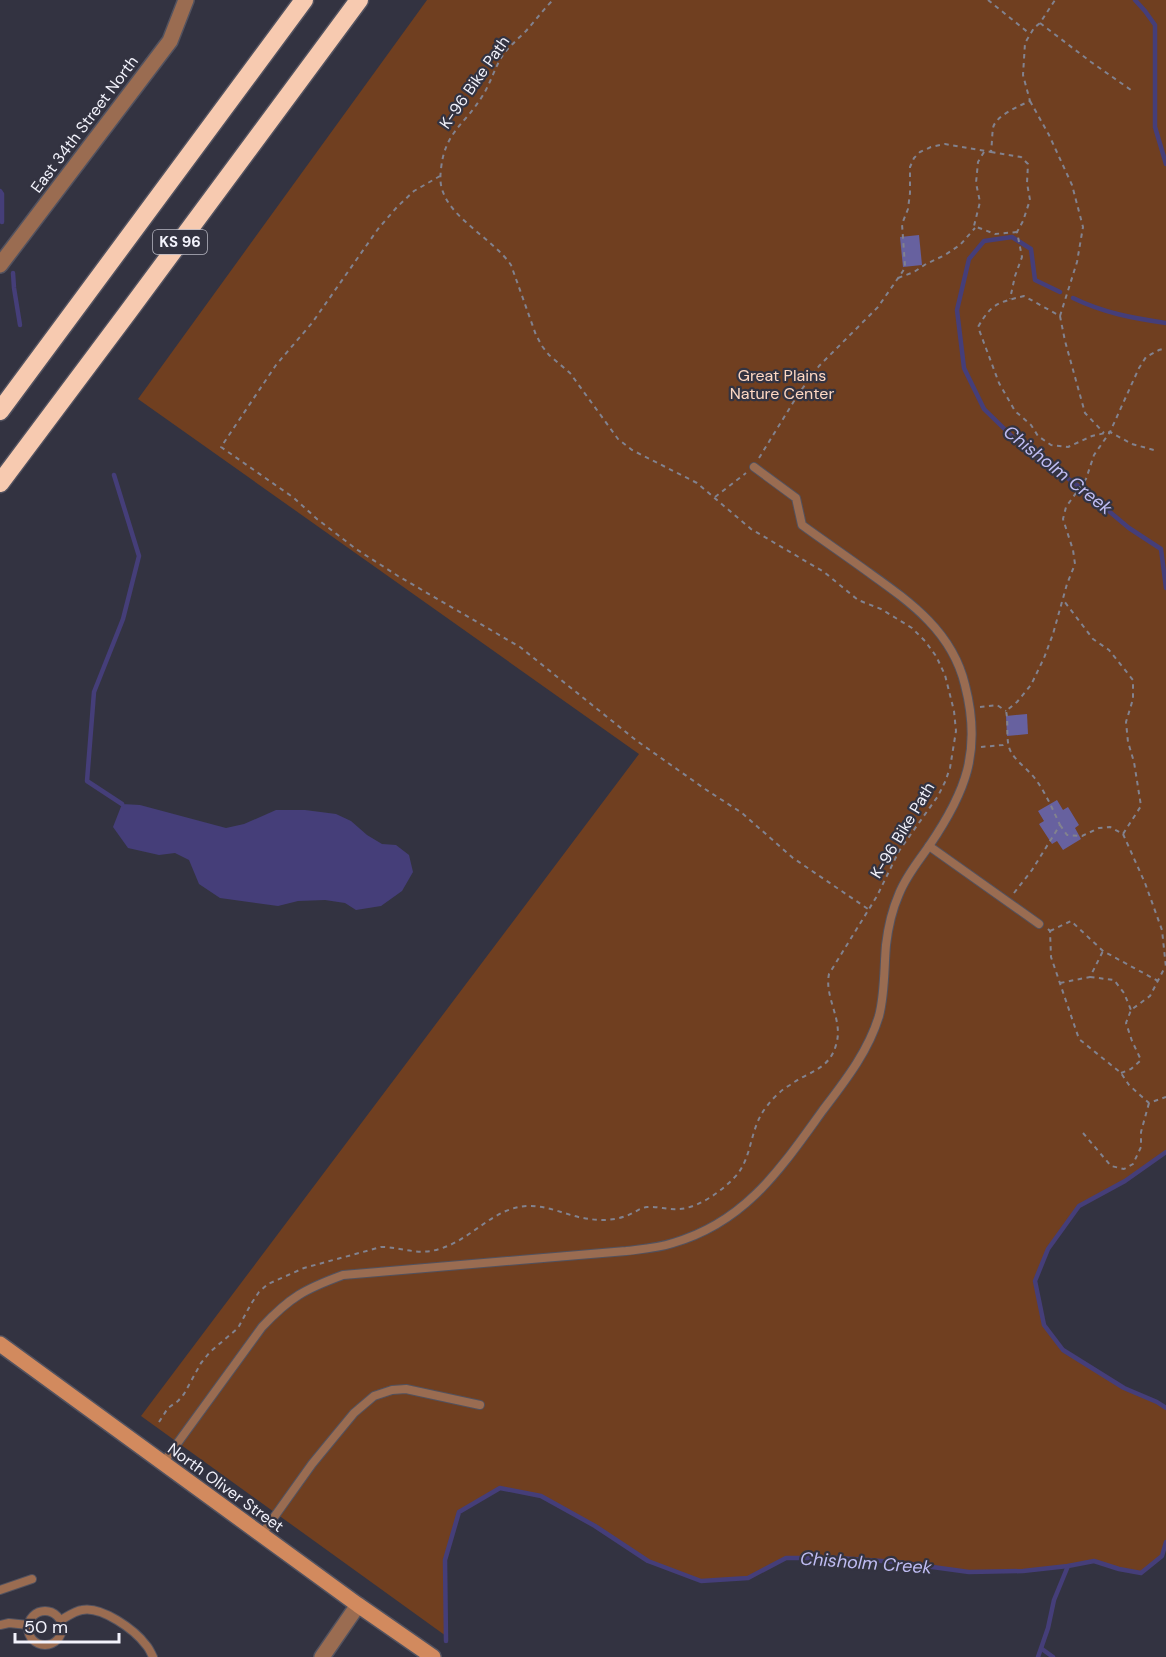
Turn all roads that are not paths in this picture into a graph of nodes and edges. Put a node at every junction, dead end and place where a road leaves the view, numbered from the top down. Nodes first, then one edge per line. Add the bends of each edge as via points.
1 (186, 0) edge
2 (304, 0) edge
3 (359, 0) edge
4 (0, 264) edge
5 (16, 390) junction
6 (0, 406) edge
7 (0, 411) edge
8 (28, 446) junction
9 (754, 467) road end
10 (0, 483) edge
11 (0, 495) edge
12 (929, 846) junction
13 (1039, 924) road end
14 (0, 1344) edge
15 (480, 1405) dead end
16 (163, 1463) junction
17 (262, 1534) junction
18 (32, 1579) dead end
19 (0, 1590) edge
20 (358, 1605) junction
21 (61, 1620) junction
22 (0, 1624) edge
23 (28, 1625) junction
24 (153, 1657) edge
25 (322, 1657) edge
26 (433, 1657) edge

1 - 4 street, East 34th Street North via 170,41
2 - 5 highway, KS 96
3 - 8 highway, KS 96
5 - 6 highway
5 - 7 highway, KS 96
8 - 10 highway, KS 96
8 - 11 highway
9 - 12 lane via 796,498 802,525 929,620 956,660 970,708 972,747 963,788
12 - 13 lane
12 - 16 lane via 899,892 891,916 879,1015 869,1041 789,1157 768,1183 729,1218 694,1236 654,1248 343,1275 317,1284 296,1295 262,1327
14 - 16 main road, North Oliver Street
15 - 17 lane via 406,1389 374,1396 354,1413 312,1464
16 - 17 main road, North Oliver Street
17 - 20 main road, North Oliver Street
18 - 19 lane
20 - 25 street
20 - 26 main road, North Oliver Street
21 - 23 lane via 51,1611 40,1611
21 - 23 lane via 63,1631 58,1641 48,1646 37,1644 29,1636
21 - 24 lane via 83,1610 112,1617 146,1644
22 - 23 lane

